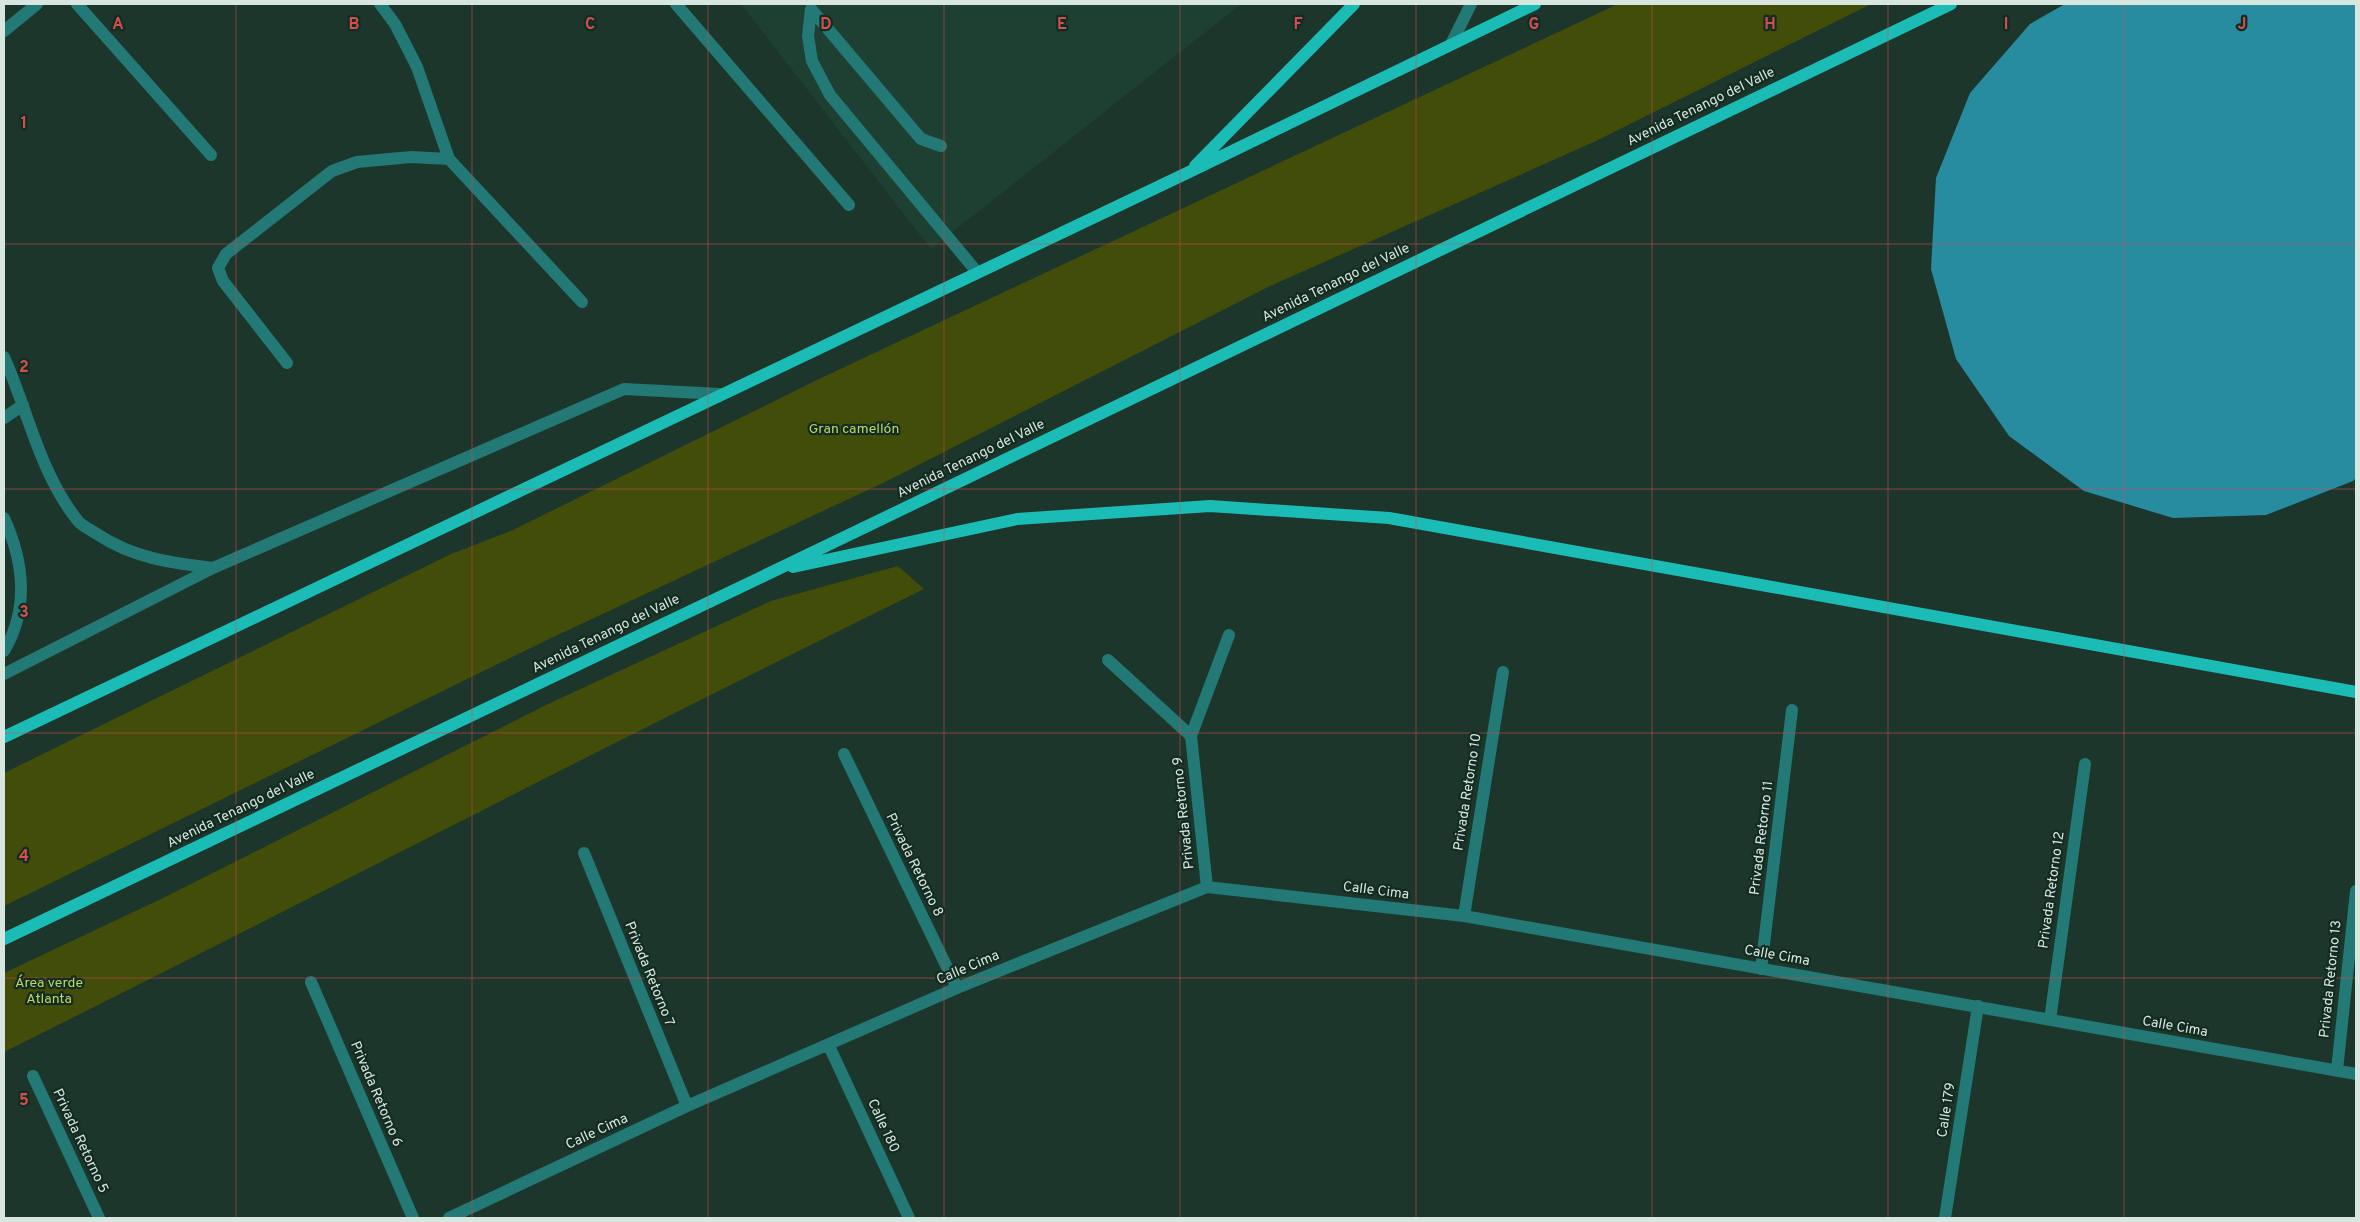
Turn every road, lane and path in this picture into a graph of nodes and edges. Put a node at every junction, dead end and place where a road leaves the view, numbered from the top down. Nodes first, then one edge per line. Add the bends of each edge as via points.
1 (37, 4) edge
2 (77, 4) edge
3 (380, 4) edge
4 (676, 4) edge
5 (1354, 4) edge
6 (1471, 4) edge
7 (1535, 4) edge
8 (1951, 4) edge
9 (4, 32) edge
10 (1451, 44) junction
11 (941, 146) dead end
12 (210, 155) dead end
13 (449, 159) junction
14 (1187, 173) junction
15 (850, 205) dead end
16 (977, 272) junction
17 (582, 302) dead end
18 (4, 357) edge
19 (286, 363) dead end
20 (720, 394) junction
21 (23, 405) junction
22 (4, 418) edge
23 (4, 518) edge
24 (213, 568) junction
25 (774, 571) junction
26 (1229, 636) dead end
27 (4, 651) edge
28 (1108, 660) dead end
29 (1503, 672) dead end
30 (4, 674) edge
31 (2356, 692) edge
32 (1792, 710) dead end
33 (1191, 736) junction
34 (4, 737) edge
35 (844, 754) dead end
36 (2085, 764) dead end
37 (584, 853) dead end
38 (1207, 887) junction
39 (2356, 891) edge
40 (1464, 916) junction
41 (4, 939) edge
42 (1761, 969) junction
43 (311, 982) dead end
44 (957, 988) junction
45 (1978, 1006) junction
46 (2050, 1020) junction
47 (829, 1046) junction
48 (2336, 1070) junction
49 (2356, 1074) edge
50 (33, 1076) dead end
51 (687, 1106) junction
52 (99, 1218) edge
53 (413, 1218) edge
54 (449, 1218) edge
55 (909, 1218) edge
56 (1945, 1218) edge

1 - 9 street
2 - 12 street
3 - 13 street via 395,24 417,67
4 - 15 street
5 - 14 main road
6 - 10 street
7 - 10 main road
8 - 25 main road, Avenida Tenango del Valle
10 - 14 main road
11 - 16 street via 921,139 811,10 808,36 812,61 830,95
13 - 17 street
13 - 19 street via 411,157 357,162 332,171 226,254 218,268 223,281
14 - 16 main road
16 - 20 main road
18 - 21 street
20 - 24 street via 624,389
20 - 34 main road
21 - 22 street
21 - 24 street via 35,442 79,522 134,553 162,562
23 - 27 street via 17,555 22,586 21,610 13,636
24 - 30 street
25 - 31 main road via 1017,519 1210,506 1389,518
25 - 41 main road, Avenida Tenango del Valle
26 - 33 street, Privada Retorno 9
28 - 33 street
29 - 40 street, Privada Retorno 10
32 - 42 street, Privada Retorno 11
33 - 38 street, Privada Retorno 9
35 - 44 street, Privada Retorno 8
36 - 46 street, Privada Retorno 12
37 - 51 street, Privada Retorno 7
38 - 40 street, Calle Cima
38 - 44 street, Calle Cima
39 - 48 street, Privada Retorno 13
40 - 42 street, Calle Cima
42 - 45 street, Calle Cima
43 - 53 street, Privada Retorno 6
44 - 47 street, Calle Cima
45 - 46 street, Calle Cima
45 - 56 street, Calle 179
46 - 48 street, Calle Cima
47 - 51 street, Calle Cima
47 - 55 street, Calle 180
48 - 49 street, Calle Cima
50 - 52 street, Privada Retorno 5
51 - 54 street, Calle Cima

